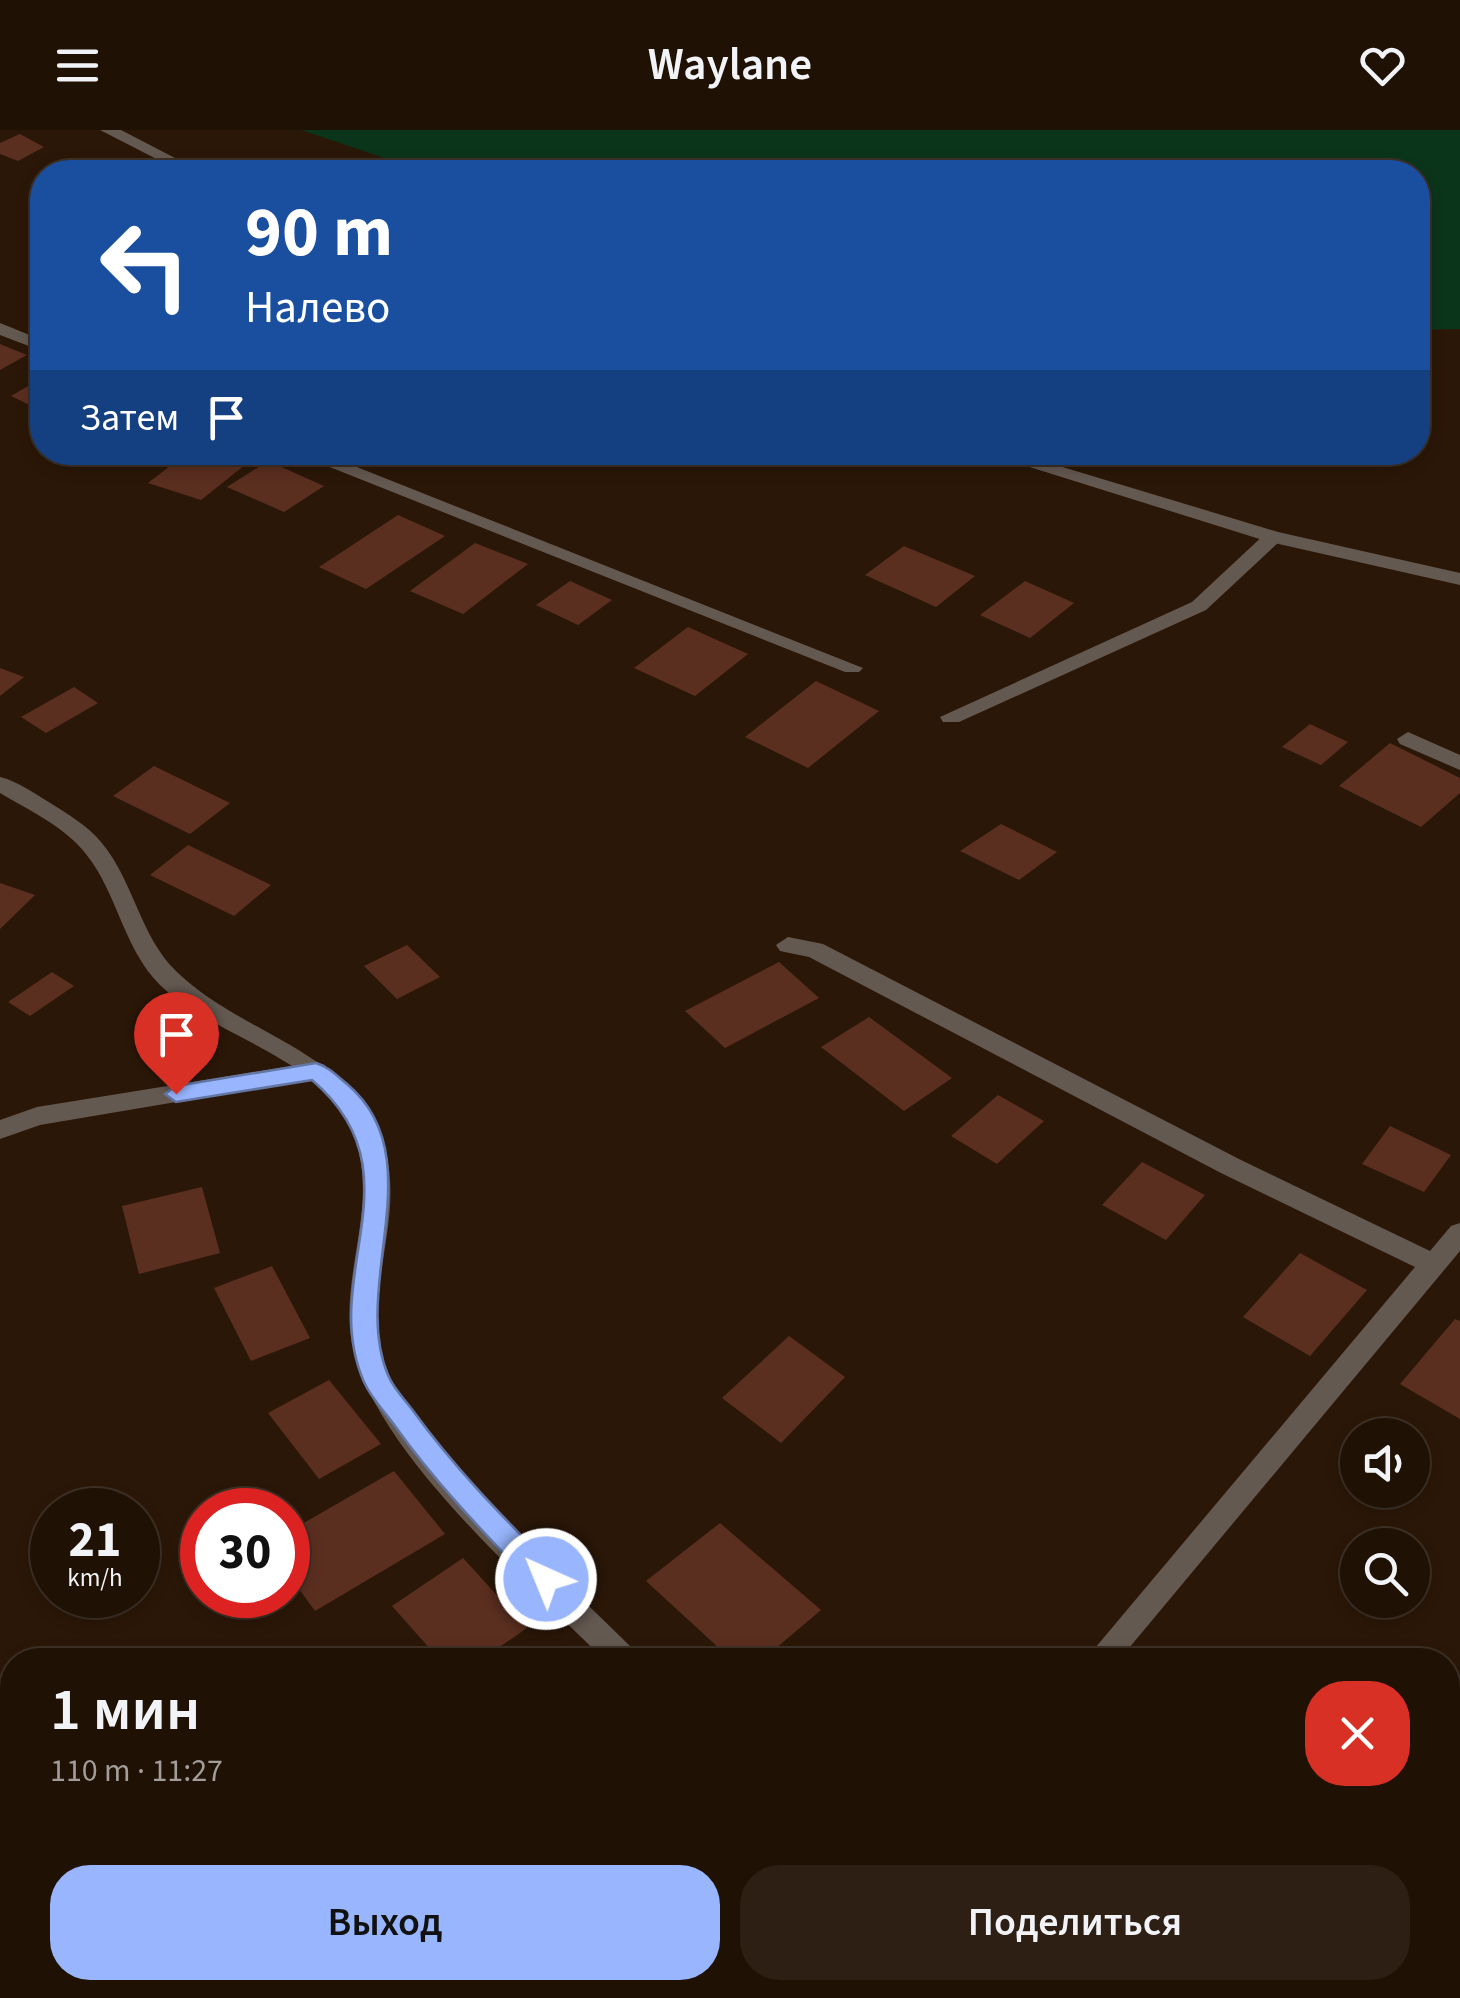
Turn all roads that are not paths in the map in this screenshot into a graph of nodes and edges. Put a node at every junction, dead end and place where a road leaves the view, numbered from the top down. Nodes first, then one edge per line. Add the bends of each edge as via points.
1 (108, 130) edge
2 (169, 160) edge
3 (0, 328) edge
4 (30, 341) edge
5 (333, 465) edge
6 (1035, 465) edge
7 (1273, 536) junction
8 (1460, 579) edge
9 (852, 668) dead end
10 (952, 717) dead end
11 (1408, 739) dead end
12 (1460, 763) edge
13 (0, 784) edge
14 (788, 946) dead end
15 (316, 1071) junction
16 (0, 1130) edge
17 (1460, 1234) edge
18 (1432, 1264) junction
19 (612, 1648) edge
20 (1110, 1648) edge

1 - 2 street
3 - 4 street
5 - 9 street
6 - 7 street
7 - 8 street
7 - 10 street via 1199,606
11 - 12 street
13 - 15 street via 93,847 138,939 169,980
14 - 18 street via 815,950
15 - 16 street via 36,1116
15 - 19 street via 348,1098 374,1155 377,1195 363,1324 376,1380 442,1472
17 - 18 street
18 - 20 street

